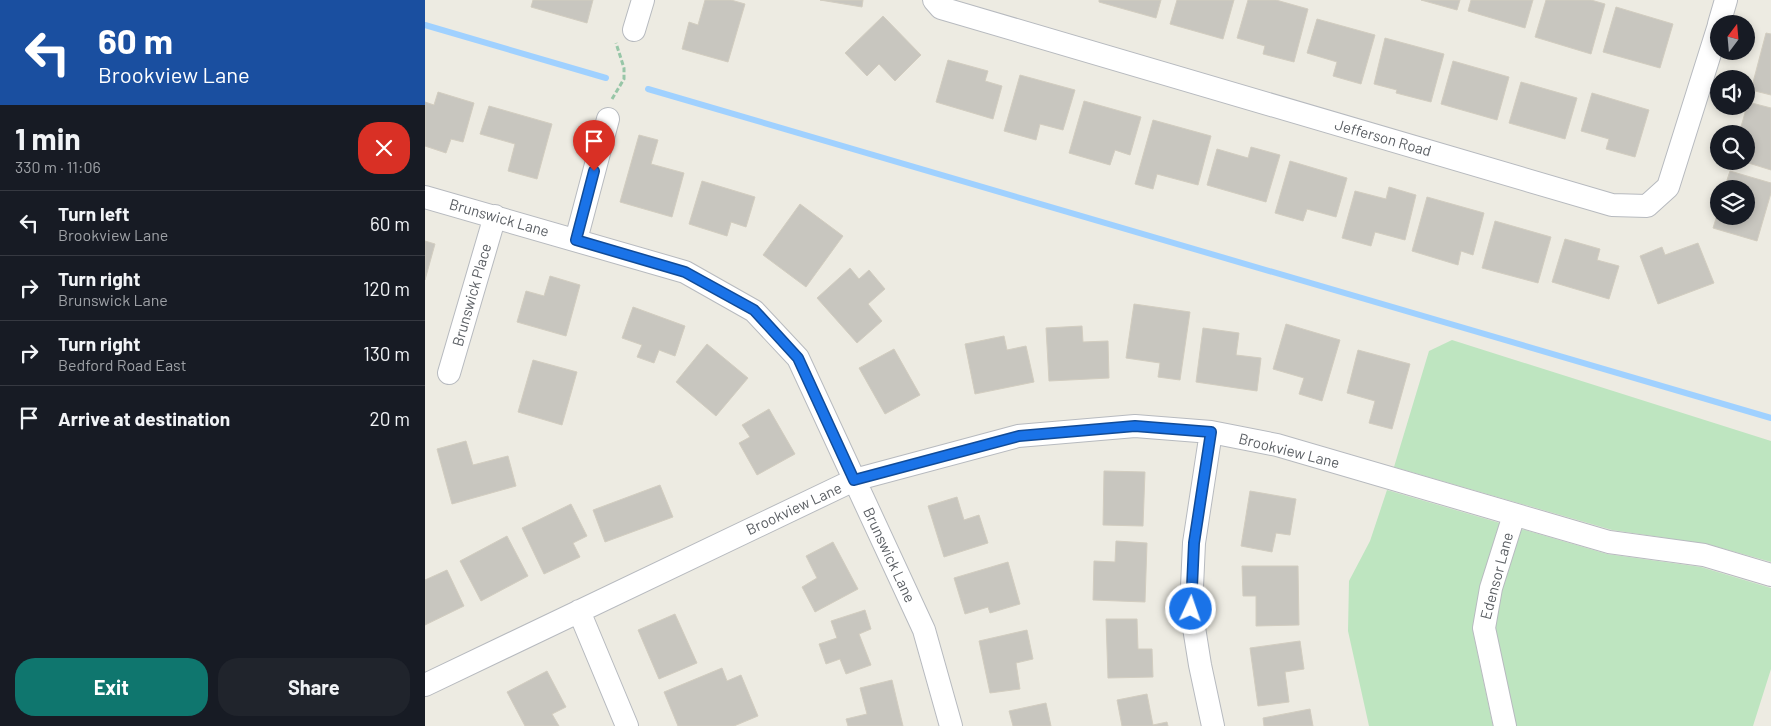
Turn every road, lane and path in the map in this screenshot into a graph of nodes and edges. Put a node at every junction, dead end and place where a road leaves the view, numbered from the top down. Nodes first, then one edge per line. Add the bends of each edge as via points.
1 (643, 0) edge
2 (934, 0) edge
3 (1727, 0) edge
4 (1722, 15) edge
5 (625, 34) joint
6 (1710, 53) edge
7 (608, 118) joint
8 (425, 197) edge
9 (495, 216) junction
10 (576, 240) junction
11 (449, 373) dead end
12 (1211, 432) junction
13 (854, 480) junction
14 (1514, 515) junction
15 (1771, 575) edge
16 (579, 611) junction
17 (425, 685) edge
18 (627, 726) edge
19 (951, 726) edge
20 (1213, 726) edge
21 (1505, 726) edge

1 - 5 street
2 - 6 street, Jefferson Road via 941,8 1612,205 1647,206 1668,186
3 - 4 street, Jefferson Road
5 - 7 path via 616,46 624,78 608,106
7 - 10 street
8 - 9 street, Brunswick Lane
9 - 10 street, Brunswick Lane
9 - 11 street, Brunswick Place
10 - 13 street, Brunswick Lane via 685,272 754,310 798,358
12 - 13 street, Brookview Lane via 1135,426 1019,436
12 - 14 street, Brookview Lane via 1277,445
12 - 20 street via 1194,543 1191,609
13 - 16 street, Brookview Lane
13 - 19 street, Brunswick Lane via 923,630
14 - 15 street, Brookview Lane via 1609,542 1704,555
14 - 21 street, Edensor Lane via 1491,588 1484,628
16 - 17 street, Brookview Lane
16 - 18 street

